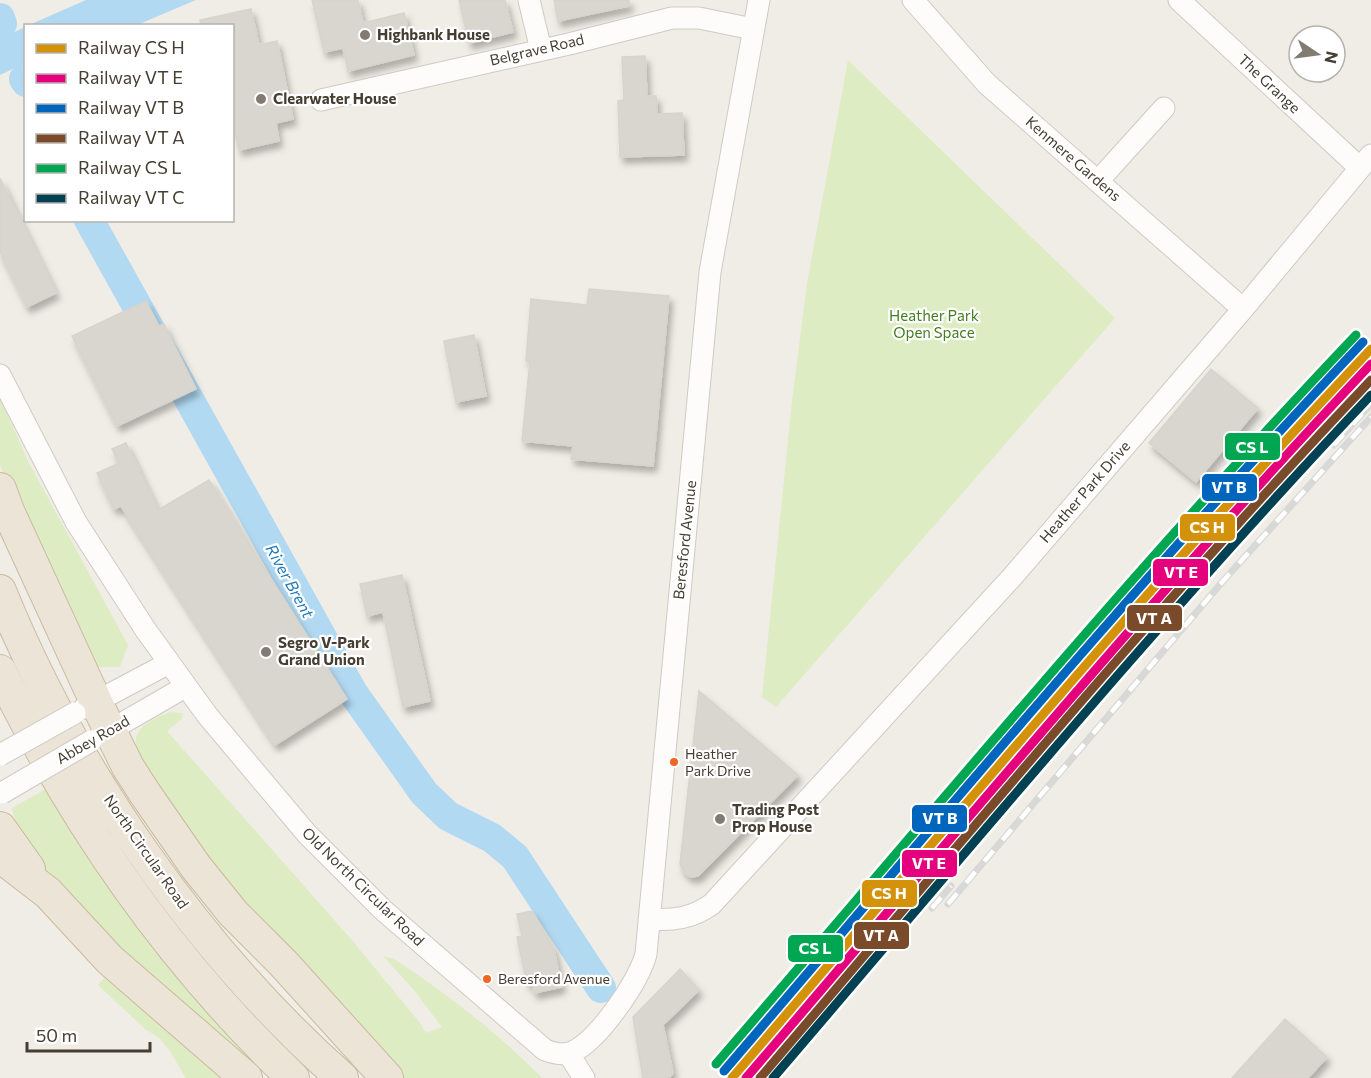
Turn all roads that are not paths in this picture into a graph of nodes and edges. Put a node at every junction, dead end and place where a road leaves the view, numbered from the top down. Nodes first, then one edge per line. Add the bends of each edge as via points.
1 (529, 0) edge
2 (759, 0) edge
3 (913, 0) edge
4 (1179, 0) edge
5 (753, 29) junction
6 (541, 50) junction
7 (321, 100) dead end
8 (1164, 108) dead end
9 (1366, 161) edge
10 (1098, 181) junction
11 (1243, 309) junction
12 (0, 375) edge
13 (0, 489) edge
14 (0, 591) edge
15 (169, 663) junction
16 (0, 671) edge
17 (185, 687) junction
18 (85, 707) junction
19 (100, 736) junction
20 (0, 755) edge
21 (1, 794) edge
22 (0, 828) edge
23 (0, 856) edge
24 (48, 893) junction
25 (649, 919) junction
26 (568, 1053) junction
27 (246, 1078) edge
28 (293, 1078) edge
29 (342, 1078) edge
30 (387, 1078) edge
31 (584, 1078) edge

1 - 6 street
2 - 5 street, Beresford Avenue
3 - 10 street, Kenmere Gardens via 987,84
4 - 9 street, The Grange
5 - 6 street, Belgrave Road via 699,18 672,18
5 - 25 street, Beresford Avenue via 710,272
6 - 7 street, Belgrave Road
8 - 10 street
9 - 11 street, Heather Park Drive
10 - 11 street, Kenmere Gardens
11 - 25 street, Heather Park Drive via 1013,576 712,904 688,917
12 - 15 street, Old North Circular Road via 76,522
13 - 18 highway
14 - 29 highway, North Circular Road via 86,764 142,849 212,944 289,1029
15 - 17 street, Old North Circular Road
15 - 18 street, Abbey Road
16 - 28 highway via 58,781 116,870 185,963
17 - 19 street, Abbey Road
17 - 26 street, Old North Circular Road via 307,834 383,910 545,1050
18 - 19 highway
18 - 20 street, Abbey Road, bridge
19 - 21 street, Abbey Road, bridge
19 - 30 highway via 128,767 196,867 233,913
22 - 24 highway
23 - 24 highway
24 - 27 highway via 110,960
25 - 26 street, Beresford Avenue via 646,954 637,978 594,1035
26 - 31 street

